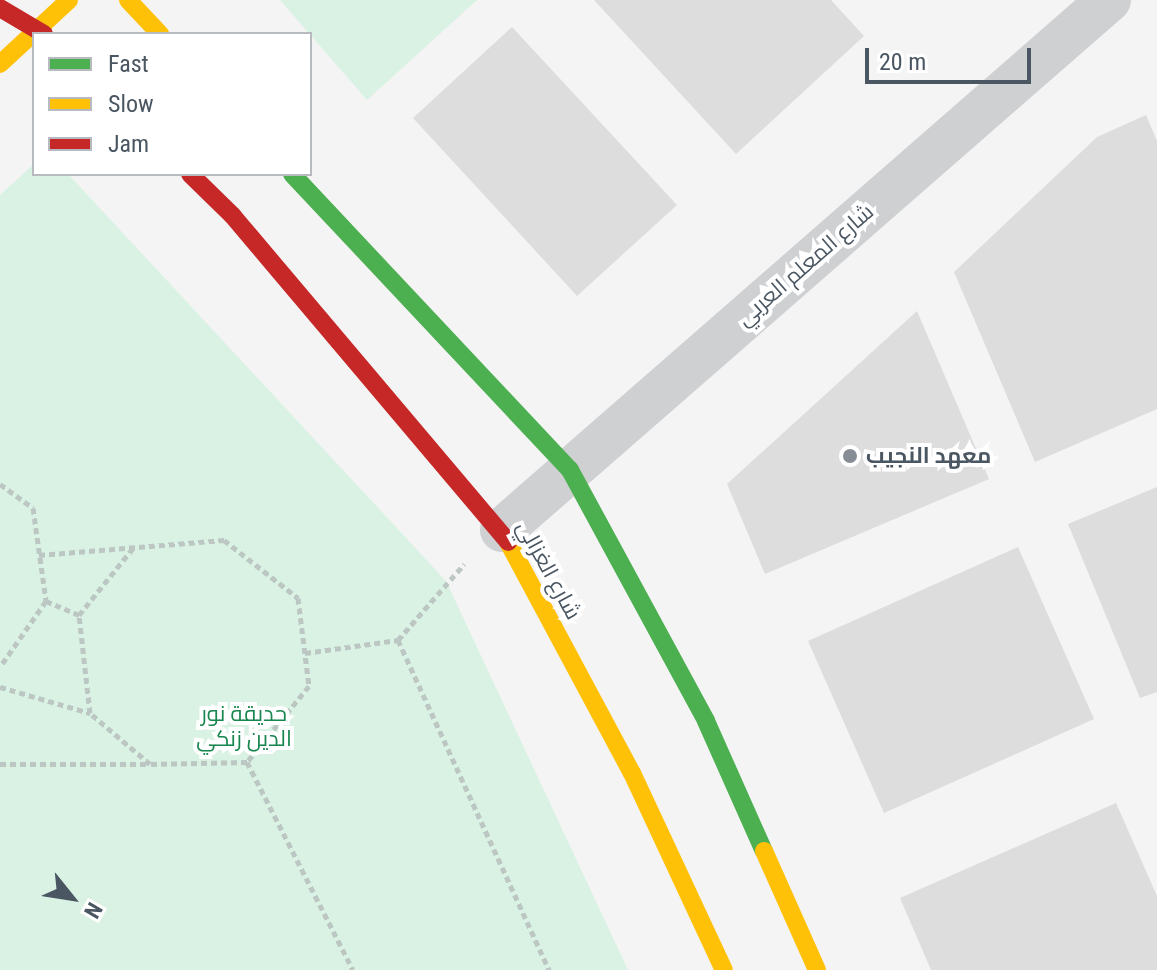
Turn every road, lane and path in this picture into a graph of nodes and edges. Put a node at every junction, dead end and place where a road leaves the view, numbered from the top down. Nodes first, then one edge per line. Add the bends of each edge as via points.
1 (69, 0) edge
2 (128, 0) edge
3 (1109, 0) edge
4 (0, 8) edge
5 (41, 31) edge
6 (158, 32) edge
7 (32, 38) edge
8 (0, 64) edge
9 (192, 176) edge
10 (294, 176) edge
11 (570, 470) junction
12 (0, 484) edge
13 (502, 530) junction
14 (133, 548) junction
15 (39, 555) junction
16 (46, 601) junction
17 (79, 615) junction
18 (398, 640) junction
19 (305, 653) junction
20 (0, 667) edge
21 (0, 687) edge
22 (90, 713) junction
23 (247, 762) junction
24 (0, 764) edge
25 (150, 764) junction
26 (353, 970) edge
27 (549, 970) edge
28 (724, 970) edge
29 (817, 970) edge

1 - 5 main road
2 - 6 main road
3 - 11 street, شارع المعلم العربي
4 - 5 main road
7 - 8 main road
9 - 13 main road, شارع الغزالي via 232,215
10 - 11 main road
11 - 13 street, شارع المعلم العربي
11 - 29 main road via 706,721
12 - 15 path via 33,508
13 - 18 path via 446,581
13 - 28 main road, شارع الغزالي via 632,773
14 - 15 path
14 - 17 path
14 - 19 path via 224,540 298,598
15 - 16 path
16 - 17 path
16 - 20 path
17 - 22 path
18 - 19 path
18 - 27 path
19 - 23 path via 309,686
21 - 22 path
22 - 25 path
23 - 25 path
23 - 26 path
24 - 25 path

